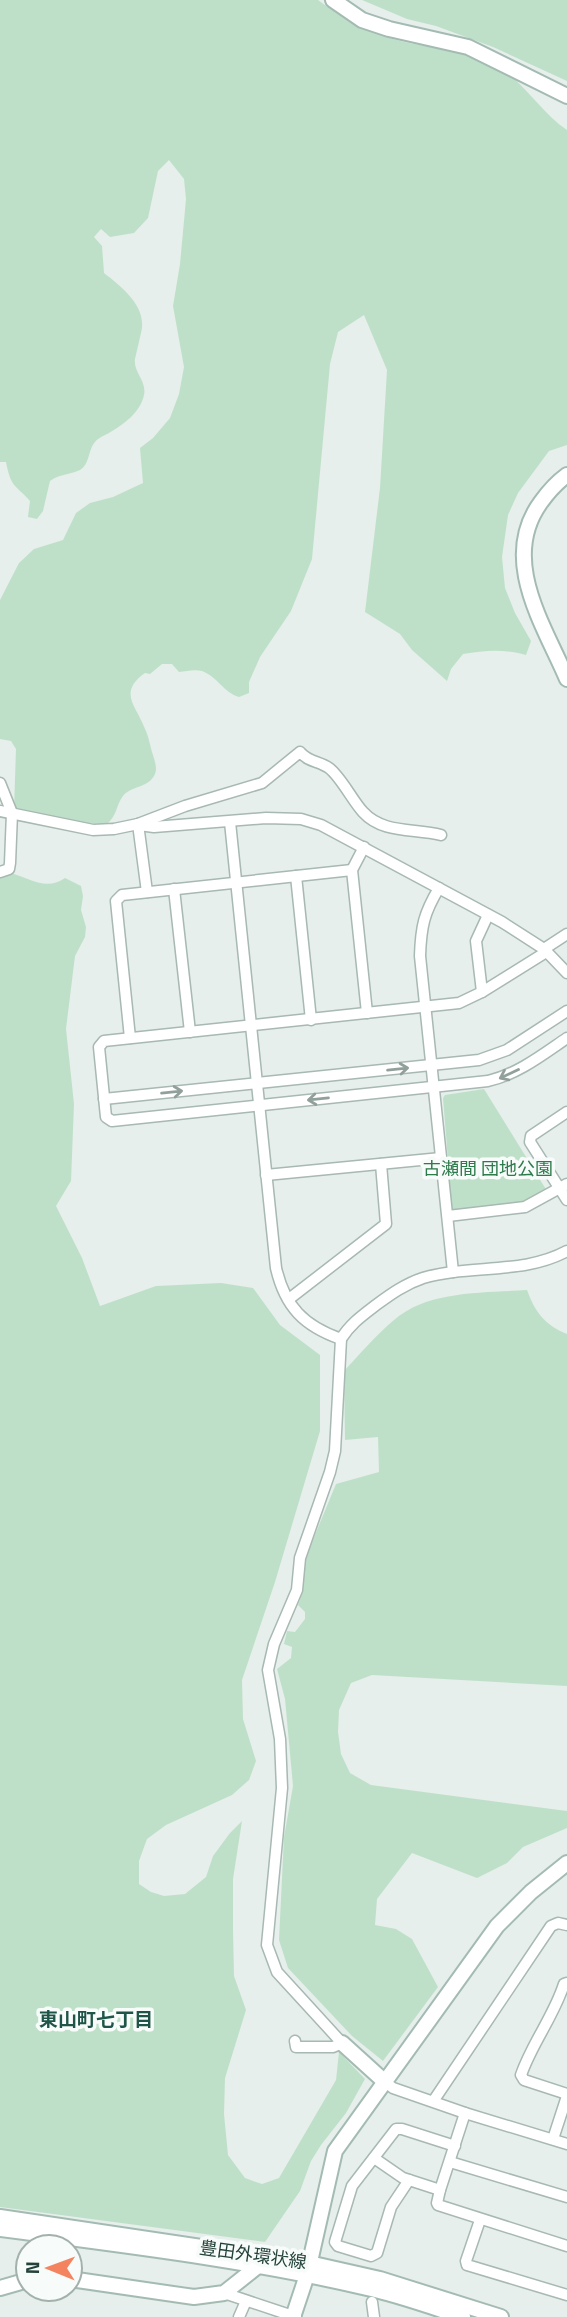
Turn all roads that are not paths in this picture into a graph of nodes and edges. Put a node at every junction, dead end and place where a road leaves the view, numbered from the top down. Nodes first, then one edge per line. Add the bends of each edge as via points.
1 (333, 0) edge
2 (567, 96) edge
3 (567, 475) edge
4 (567, 679) edge
5 (0, 783) edge
6 (0, 811) edge
7 (12, 813) junction
8 (230, 822) junction
9 (138, 824) junction
10 (441, 835) dead end
11 (365, 847) junction
12 (352, 870) junction
13 (0, 872) edge
14 (296, 876) junction
15 (236, 882) junction
16 (439, 888) junction
17 (174, 889) junction
18 (147, 892) junction
19 (488, 915) junction
20 (567, 934) edge
21 (544, 949) junction
22 (567, 973) edge
23 (482, 992) junction
24 (426, 1008) junction
25 (567, 1011) edge
26 (367, 1013) junction
27 (311, 1020) junction
28 (251, 1026) junction
29 (190, 1032) junction
30 (130, 1038) junction
31 (567, 1038) edge
32 (433, 1066) junction
33 (257, 1083) junction
34 (435, 1087) junction
35 (104, 1099) junction
36 (258, 1105) junction
37 (567, 1112) edge
38 (442, 1158) junction
39 (382, 1164) junction
40 (266, 1175) junction
41 (563, 1186) edge
42 (567, 1200) edge
43 (448, 1216) junction
44 (567, 1251) edge
45 (453, 1272) junction
46 (289, 1299) junction
47 (341, 1339) junction
48 (564, 1870) edge
49 (567, 1925) edge
50 (567, 1983) edge
51 (295, 2041) dead end
52 (342, 2043) junction
53 (385, 2082) junction
54 (567, 2095) edge
55 (434, 2100) junction
56 (465, 2113) junction
57 (552, 2139) junction
58 (567, 2144) edge
59 (454, 2146) junction
60 (374, 2158) junction
61 (450, 2162) junction
62 (409, 2180) junction
63 (440, 2190) junction
64 (567, 2197) edge
65 (0, 2217) edge
66 (480, 2220) junction
67 (0, 2229) edge
68 (567, 2246) edge
69 (258, 2266) junction
70 (308, 2269) junction
71 (84, 2281) edge
72 (224, 2293) junction
73 (567, 2295) edge
74 (246, 2301) junction
75 (372, 2302) dead end
76 (239, 2317) edge
77 (294, 2317) edge
78 (374, 2317) edge
79 (463, 2317) edge
80 (501, 2317) edge

1 - 2 street via 362,20 468,47
3 - 4 street via 555,483 535,511 523,556 526,582
5 - 7 street
6 - 7 street
7 - 9 street via 100,831
7 - 13 street via 9,869
8 - 9 street
8 - 11 street via 301,819
8 - 15 street
9 - 10 street via 262,783 300,752 329,768 368,816 391,829
9 - 18 street
11 - 12 street
11 - 16 street
12 - 14 street
12 - 26 street
14 - 15 street
14 - 27 street
15 - 17 street
15 - 28 street
16 - 19 street
16 - 24 street via 421,929
17 - 18 street
17 - 29 street
18 - 30 street via 122,895 116,901
19 - 21 street
19 - 23 street via 476,941
20 - 21 street
21 - 22 street
21 - 23 street via 543,954
23 - 24 street via 459,1003
24 - 26 street
24 - 32 street
25 - 32 street via 500,1053
26 - 27 street
27 - 28 street
28 - 29 street
28 - 33 street
29 - 30 street
30 - 35 street via 99,1044
31 -> 34 street via 507,1076
33 -> 32 street
32 - 34 street
35 -> 33 street
33 - 36 street
34 -> 36 street
34 - 38 street
35 - 36 street via 106,1117 112,1121
36 - 40 street
37 - 41 street via 531,1136 530,1142
38 - 39 street
38 - 43 street
39 - 40 street
39 - 46 street via 386,1224
40 - 46 street via 276,1268
41 - 42 street
41 - 43 street via 525,1207
43 - 45 street
44 - 45 street via 524,1265
45 - 47 street via 423,1278 392,1293 351,1324
46 - 47 street via 312,1326
47 - 52 street via 335,1451 300,1558 297,1590 268,1670 281,1739 282,1788 267,1945 277,1972
48 - 53 street via 497,1926
49 - 55 street via 551,1926
50 - 54 street via 521,2074 524,2080
51 - 52 street via 296,2047 333,2048
52 - 53 street
53 - 55 street
53 - 70 street via 335,2151
54 - 57 street
55 - 56 street
56 - 57 street
56 - 59 street
57 - 58 street
59 - 60 street via 399,2128
59 - 61 street
60 - 62 street
60 - 62 street via 352,2186 335,2242 338,2246 371,2256 377,2253 391,2207
61 - 63 street
61 - 64 street
62 - 63 street
63 - 66 street via 440,2207
65 - 70 street, 豊田外環状線
66 - 68 street
66 - 73 street via 467,2264
67 - 69 street, 豊田外環状線
69 - 70 street, 豊田外環状線
69 - 72 street
70 - 77 street
70 - 79 street, 豊田外環状線
70 - 80 street, 豊田外環状線 via 380,2279
71 - 72 street via 187,2297
72 - 74 street
74 - 76 street
74 - 77 street
75 - 78 street

